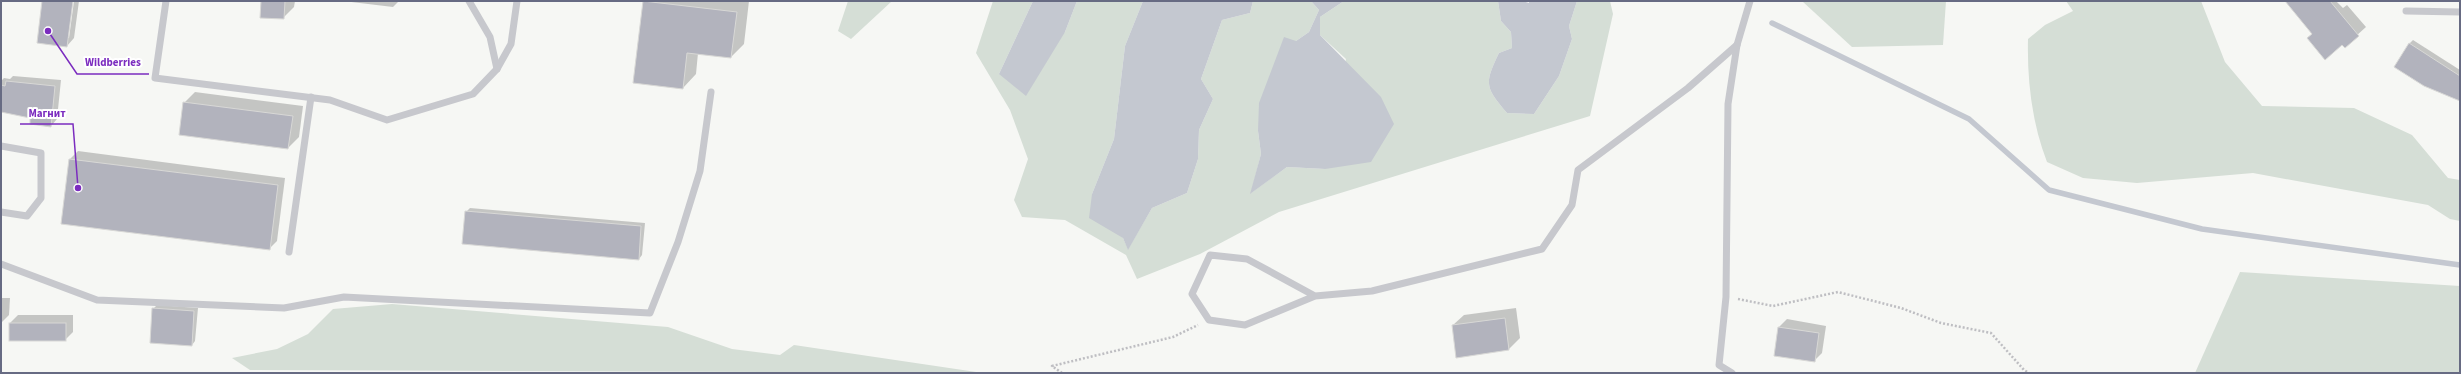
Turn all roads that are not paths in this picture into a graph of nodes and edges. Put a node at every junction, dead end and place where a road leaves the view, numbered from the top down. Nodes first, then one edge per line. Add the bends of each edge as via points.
1 (166, 1) edge
2 (469, 1) edge
3 (517, 1) edge
4 (1750, 1) edge
5 (2406, 11) dead end
6 (2460, 12) edge
7 (1737, 46) junction
8 (497, 69) junction
9 (711, 92) dead end
10 (311, 97) junction
11 (1, 146) edge
12 (1, 212) edge
13 (289, 252) dead end
14 (1, 264) edge
15 (1315, 296) junction
16 (1732, 373) edge

1 - 10 lane via 155,78
2 - 8 lane via 490,37
3 - 8 lane via 511,44
4 - 7 lane
5 - 6 lane
7 - 15 lane via 1688,88 1578,170 1572,205 1542,249 1372,292
7 - 16 lane via 1728,104 1726,297 1719,365
8 - 10 lane via 473,94 387,120 330,100
9 - 14 lane via 700,171 678,242 650,313 344,297 284,308 97,300
10 - 13 lane
11 - 12 lane via 41,153 41,198 27,216
15 - 15 lane via 1245,325 1208,320 1192,294 1210,256 1247,259

